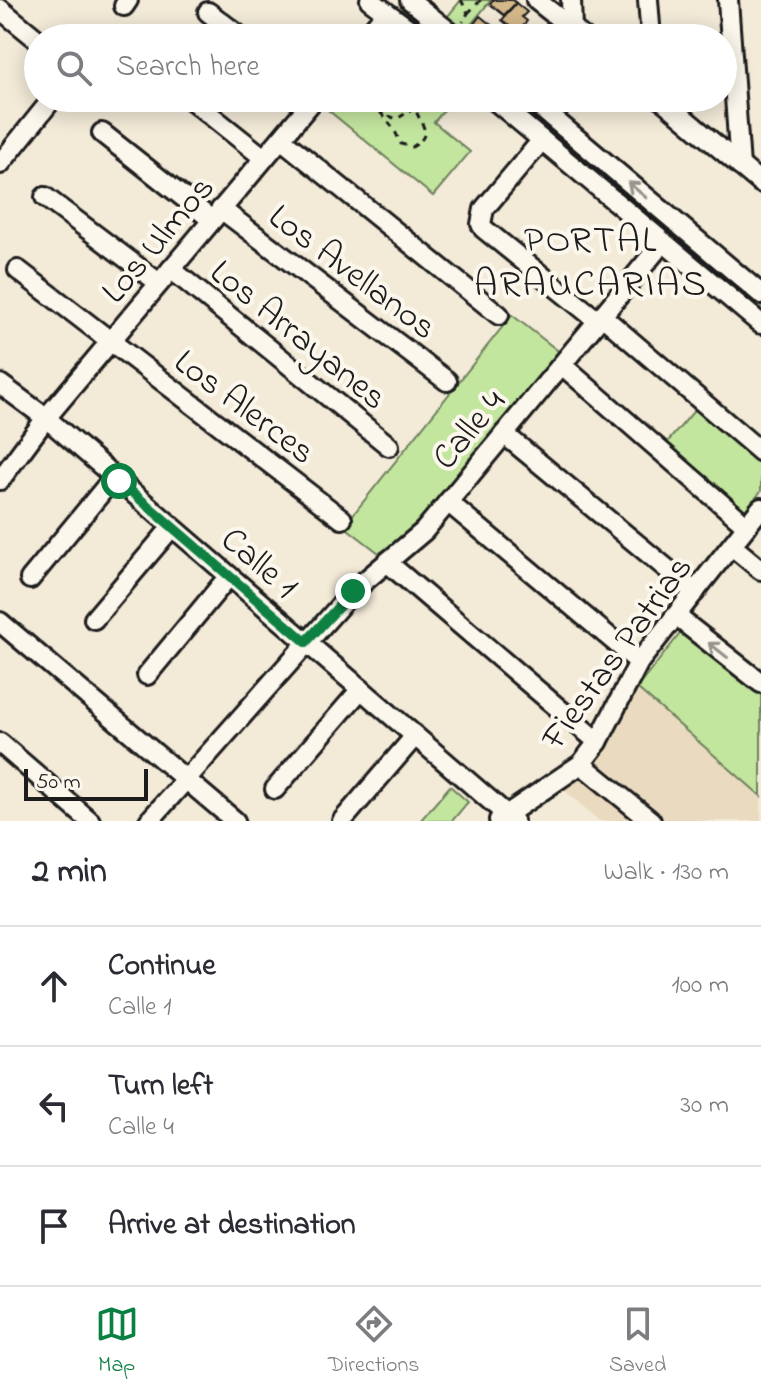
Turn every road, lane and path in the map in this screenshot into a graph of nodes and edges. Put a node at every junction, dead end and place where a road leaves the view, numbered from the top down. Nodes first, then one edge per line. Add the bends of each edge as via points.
1 (370, 0) edge
2 (410, 0) edge
3 (461, 0) edge
4 (481, 0) edge
5 (536, 0) edge
6 (571, 0) edge
7 (648, 0) edge
8 (728, 0) edge
9 (436, 7) edge
10 (208, 12) dead end
11 (386, 13) junction
12 (468, 13) junction
13 (4, 19) edge
14 (224, 24) edge
15 (377, 24) edge
16 (401, 24) edge
17 (425, 24) edge
18 (447, 24) edge
19 (462, 24) edge
20 (567, 24) edge
21 (576, 24) edge
22 (650, 24) edge
23 (730, 24) edge
24 (24, 31) edge
25 (42, 112) edge
26 (206, 112) edge
27 (303, 112) edge
28 (397, 112) edge
29 (409, 112) edge
30 (415, 112) edge
31 (509, 112) edge
32 (546, 112) edge
33 (676, 112) edge
34 (736, 112) edge
35 (381, 113) joint
36 (398, 118) junction
37 (102, 133) dead end
38 (281, 139) junction
39 (542, 140) junction
40 (264, 158) junction
41 (0, 164) edge
42 (740, 166) junction
43 (761, 183) edge
44 (45, 197) dead end
45 (217, 215) junction
46 (663, 242) junction
47 (18, 270) dead end
48 (165, 276) junction
49 (761, 294) edge
50 (499, 315) dead end
51 (600, 319) junction
52 (761, 324) edge
53 (110, 341) junction
54 (562, 365) junction
55 (447, 381) dead end
56 (0, 384) edge
57 (46, 418) junction
58 (504, 434) junction
59 (389, 446) dead end
60 (761, 452) edge
61 (114, 477) junction
62 (0, 480) edge
63 (448, 502) junction
64 (761, 508) edge
65 (342, 519) dead end
66 (747, 526) junction
67 (172, 527) junction
68 (732, 546) junction
69 (388, 563) junction
70 (761, 570) edge
71 (229, 576) junction
72 (30, 579) dead end
73 (695, 592) junction
74 (676, 616) junction
75 (94, 619) dead end
76 (0, 622) edge
77 (306, 642) junction
78 (639, 662) junction
79 (147, 675) dead end
80 (761, 683) edge
81 (361, 689) junction
82 (415, 736) junction
83 (598, 742) junction
84 (0, 743) edge
85 (581, 764) junction
86 (185, 781) junction
87 (275, 789) dead end
88 (506, 819) edge
89 (90, 821) edge
90 (149, 821) edge
91 (235, 821) edge
92 (342, 821) edge
93 (651, 821) edge

1 - 11 street
2 - 9 street
3 - 12 path
4 - 12 path
5 - 20 street
6 - 21 street
7 - 22 street
8 - 23 street
9 - 17 street
9 - 18 street
10 - 14 street
11 - 15 street
11 - 16 street
12 - 19 path
13 - 24 street
25 - 41 street
26 - 40 street
27 - 38 street, Los Ulmos
28 - 36 path
29 - 36 path
30 - 35 path via 424,134 412,147 401,144
31 - 39 street
49 -> 32 street
33 - 42 street
34 - 42 street
35 - 36 path
37 - 45 street, Los Avellanos
38 - 40 street, Los Ulmos
38 - 50 street
39 - 46 street
39 - 51 street via 484,209 481,224
40 - 45 street, Los Ulmos
42 - 43 street
44 - 48 street, Los Arrayanes
45 - 48 street, Los Ulmos
45 - 55 street, Los Avellanos
46 - 51 street, Calle 4
46 - 52 street
47 - 53 street, Los Alerces
48 - 53 street, Los Ulmos
48 - 59 street, Los Arrayanes
51 - 54 street, Calle 4
51 - 60 street
53 - 57 street, Los Ulmos
53 - 65 street, Los Alerces
54 - 58 street, Calle 4
54 - 66 street
56 - 57 street, Calle 1
57 - 61 street, Calle 1
57 - 62 street, Los Ulmos
58 - 63 street, Calle 4
58 - 73 street
61 - 67 street, Calle 1
61 - 72 street
63 - 69 street, Calle 4
63 - 78 street
64 - 66 street, Fiestas Patrias
66 - 68 street, Fiestas Patrias
67 - 71 street, Calle 1
67 - 75 street
68 - 70 street
68 - 73 street, Fiestas Patrias
69 - 77 street, Calle 4 via 353,591
69 - 83 street
71 - 77 street, Calle 1
71 - 79 street
73 - 74 street, Fiestas Patrias
74 - 78 street, Fiestas Patrias
80 -> 74 street
76 - 86 street
77 - 81 street, Calle 1
77 - 86 street, Calle 4
78 - 83 street, Fiestas Patrias
81 - 82 street, Calle 1
81 - 87 street
82 - 88 street, Calle 1
82 - 92 street
83 - 85 street, Fiestas Patrias
84 - 89 street
85 - 88 street, Fiestas Patrias
85 - 93 street
86 - 90 street, Calle 4
86 - 91 street

